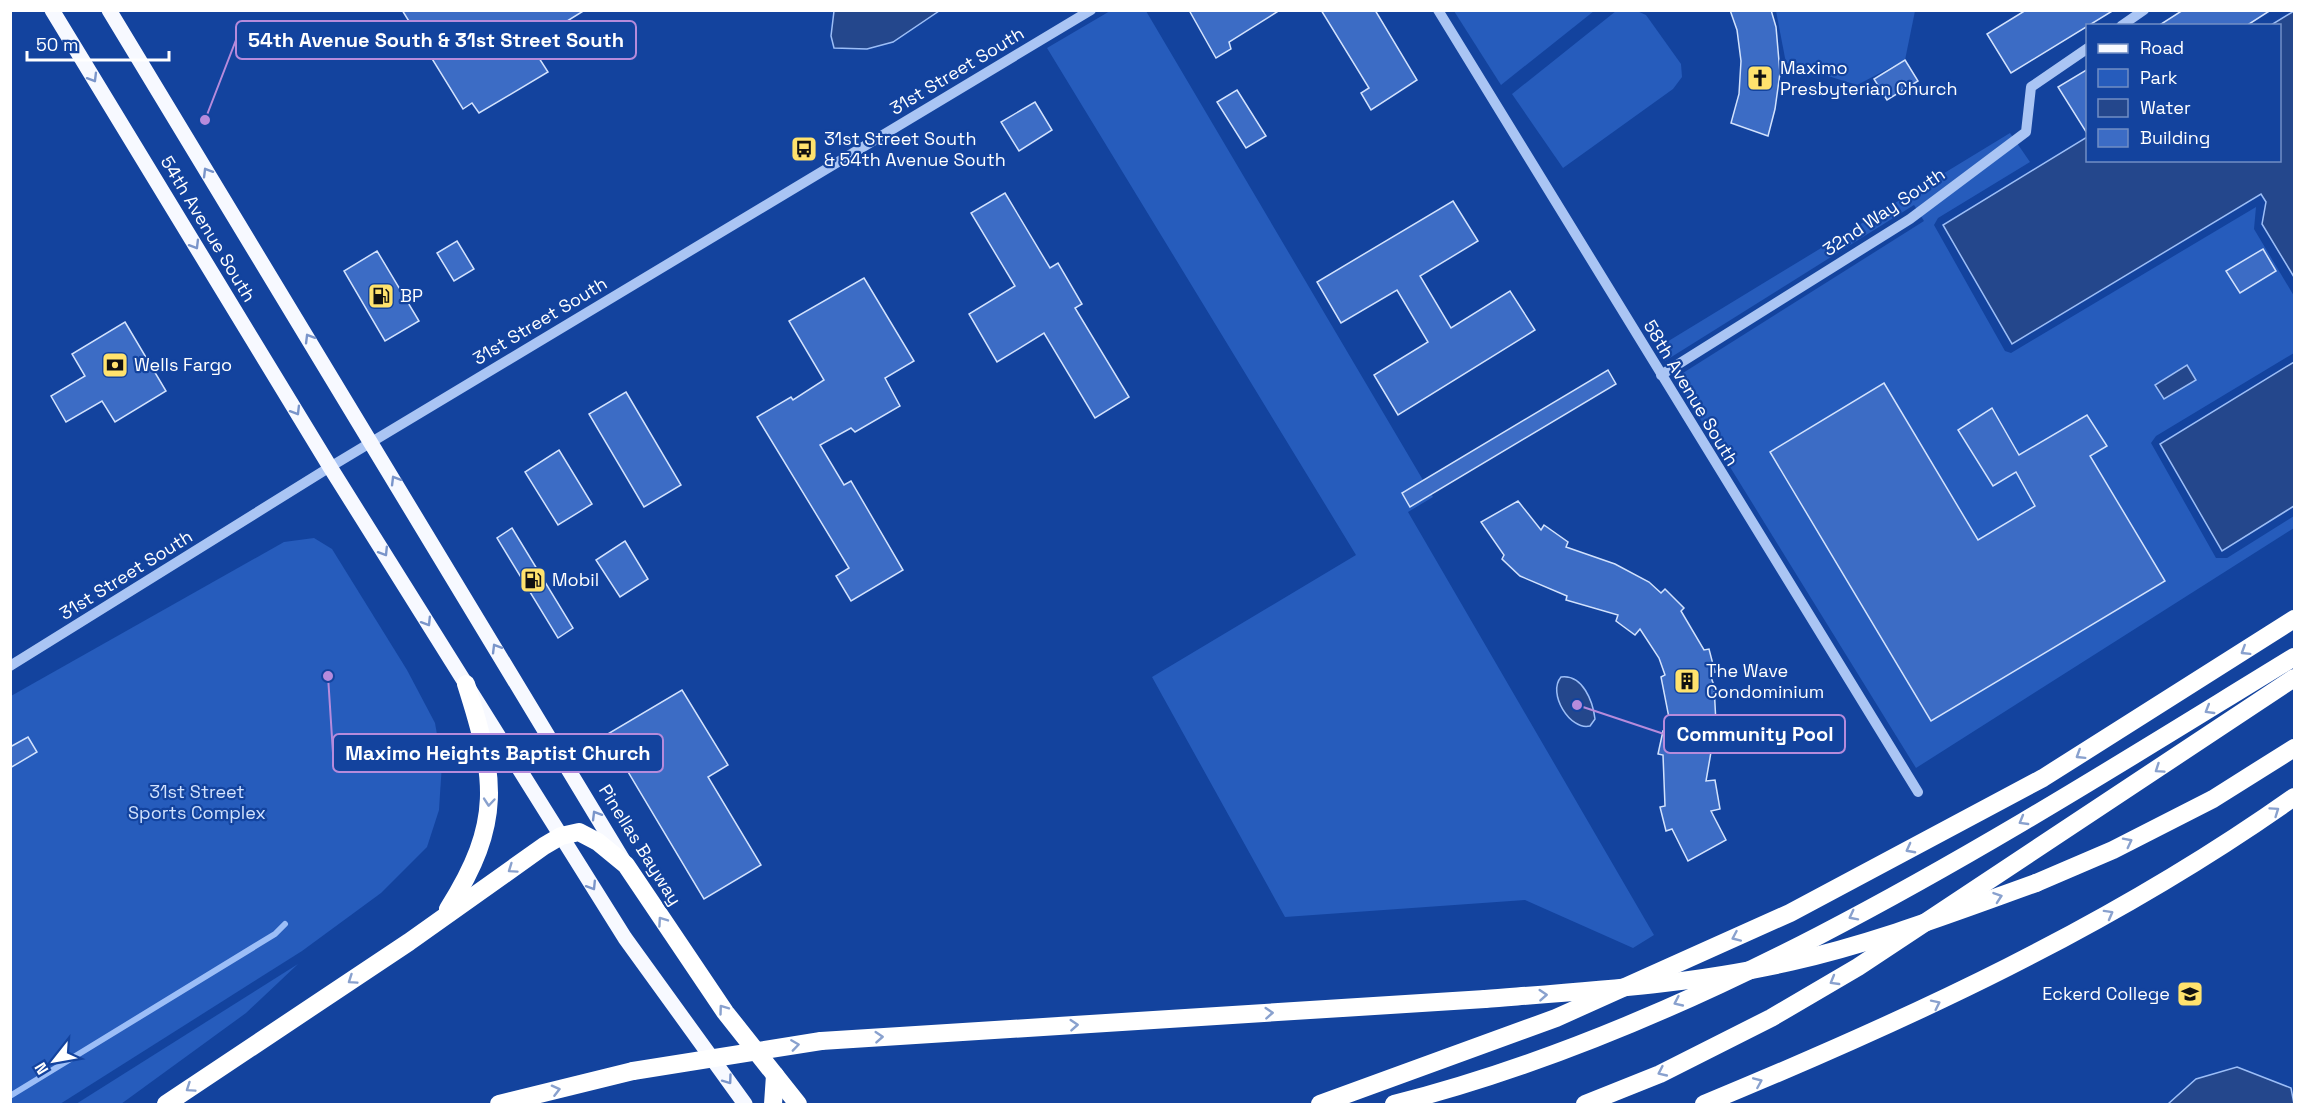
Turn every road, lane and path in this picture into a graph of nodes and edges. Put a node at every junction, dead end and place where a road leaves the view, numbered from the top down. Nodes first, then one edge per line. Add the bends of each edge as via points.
1 (52, 10) edge
2 (109, 10) edge
3 (1091, 10) edge
4 (1438, 10) edge
5 (2144, 10) edge
6 (2124, 24) edge
7 (2086, 49) edge
8 (1661, 375) junction
9 (372, 442) junction
10 (330, 467) junction
11 (2295, 620) edge
12 (2295, 657) edge
13 (10, 666) edge
14 (2295, 678) edge
15 (466, 684) junction
16 (2295, 748) edge
17 (1918, 792) dead end
18 (2295, 797) edge
19 (561, 836) junction
20 (626, 865) junction
21 (443, 918) junction
22 (775, 1075) junction
23 (166, 1104) edge
24 (499, 1104) edge
25 (745, 1104) edge
26 (773, 1104) edge
27 (798, 1104) edge
28 (1320, 1104) edge
29 (1394, 1104) edge
30 (1584, 1104) edge
31 (1704, 1104) edge

1 -> 10 main road, 54th Avenue South
9 -> 2 main road, 54th Avenue South
3 - 9 street, 31st Street South
4 - 8 street, 58th Avenue South
5 - 6 street
7 - 8 street, 32nd Way South via 2031,87 2026,132 1910,219
8 - 17 street, 58th Avenue South
9 - 10 street, 31st Street South
20 -> 9 main road, Pinellas Bayway
10 - 13 street, 31st Street South
10 -> 15 main road
11 -> 28 highway via 2043,778 1790,913 1556,1018
12 -> 29 highway via 1903,891 1746,971 1605,1036 1446,1091
14 -> 30 highway via 1858,967 1771,1018 1659,1074
15 - 19 main road
15 -> 21 highway via 480,728 491,799 471,874
24 -> 16 highway, bridge via 633,1071 821,1041 1659,986 1790,962 1884,937 2036,883 2113,850 2213,799
31 -> 18 highway via 1934,1005 2015,964 2188,869
19 - 20 highway via 579,831
19 -> 21 highway
19 -> 25 main road via 625,938
22 -> 20 highway, Pinellas Bayway via 725,1012
21 -> 23 highway
22 - 26 highway
22 - 27 highway, Pinellas Bayway

